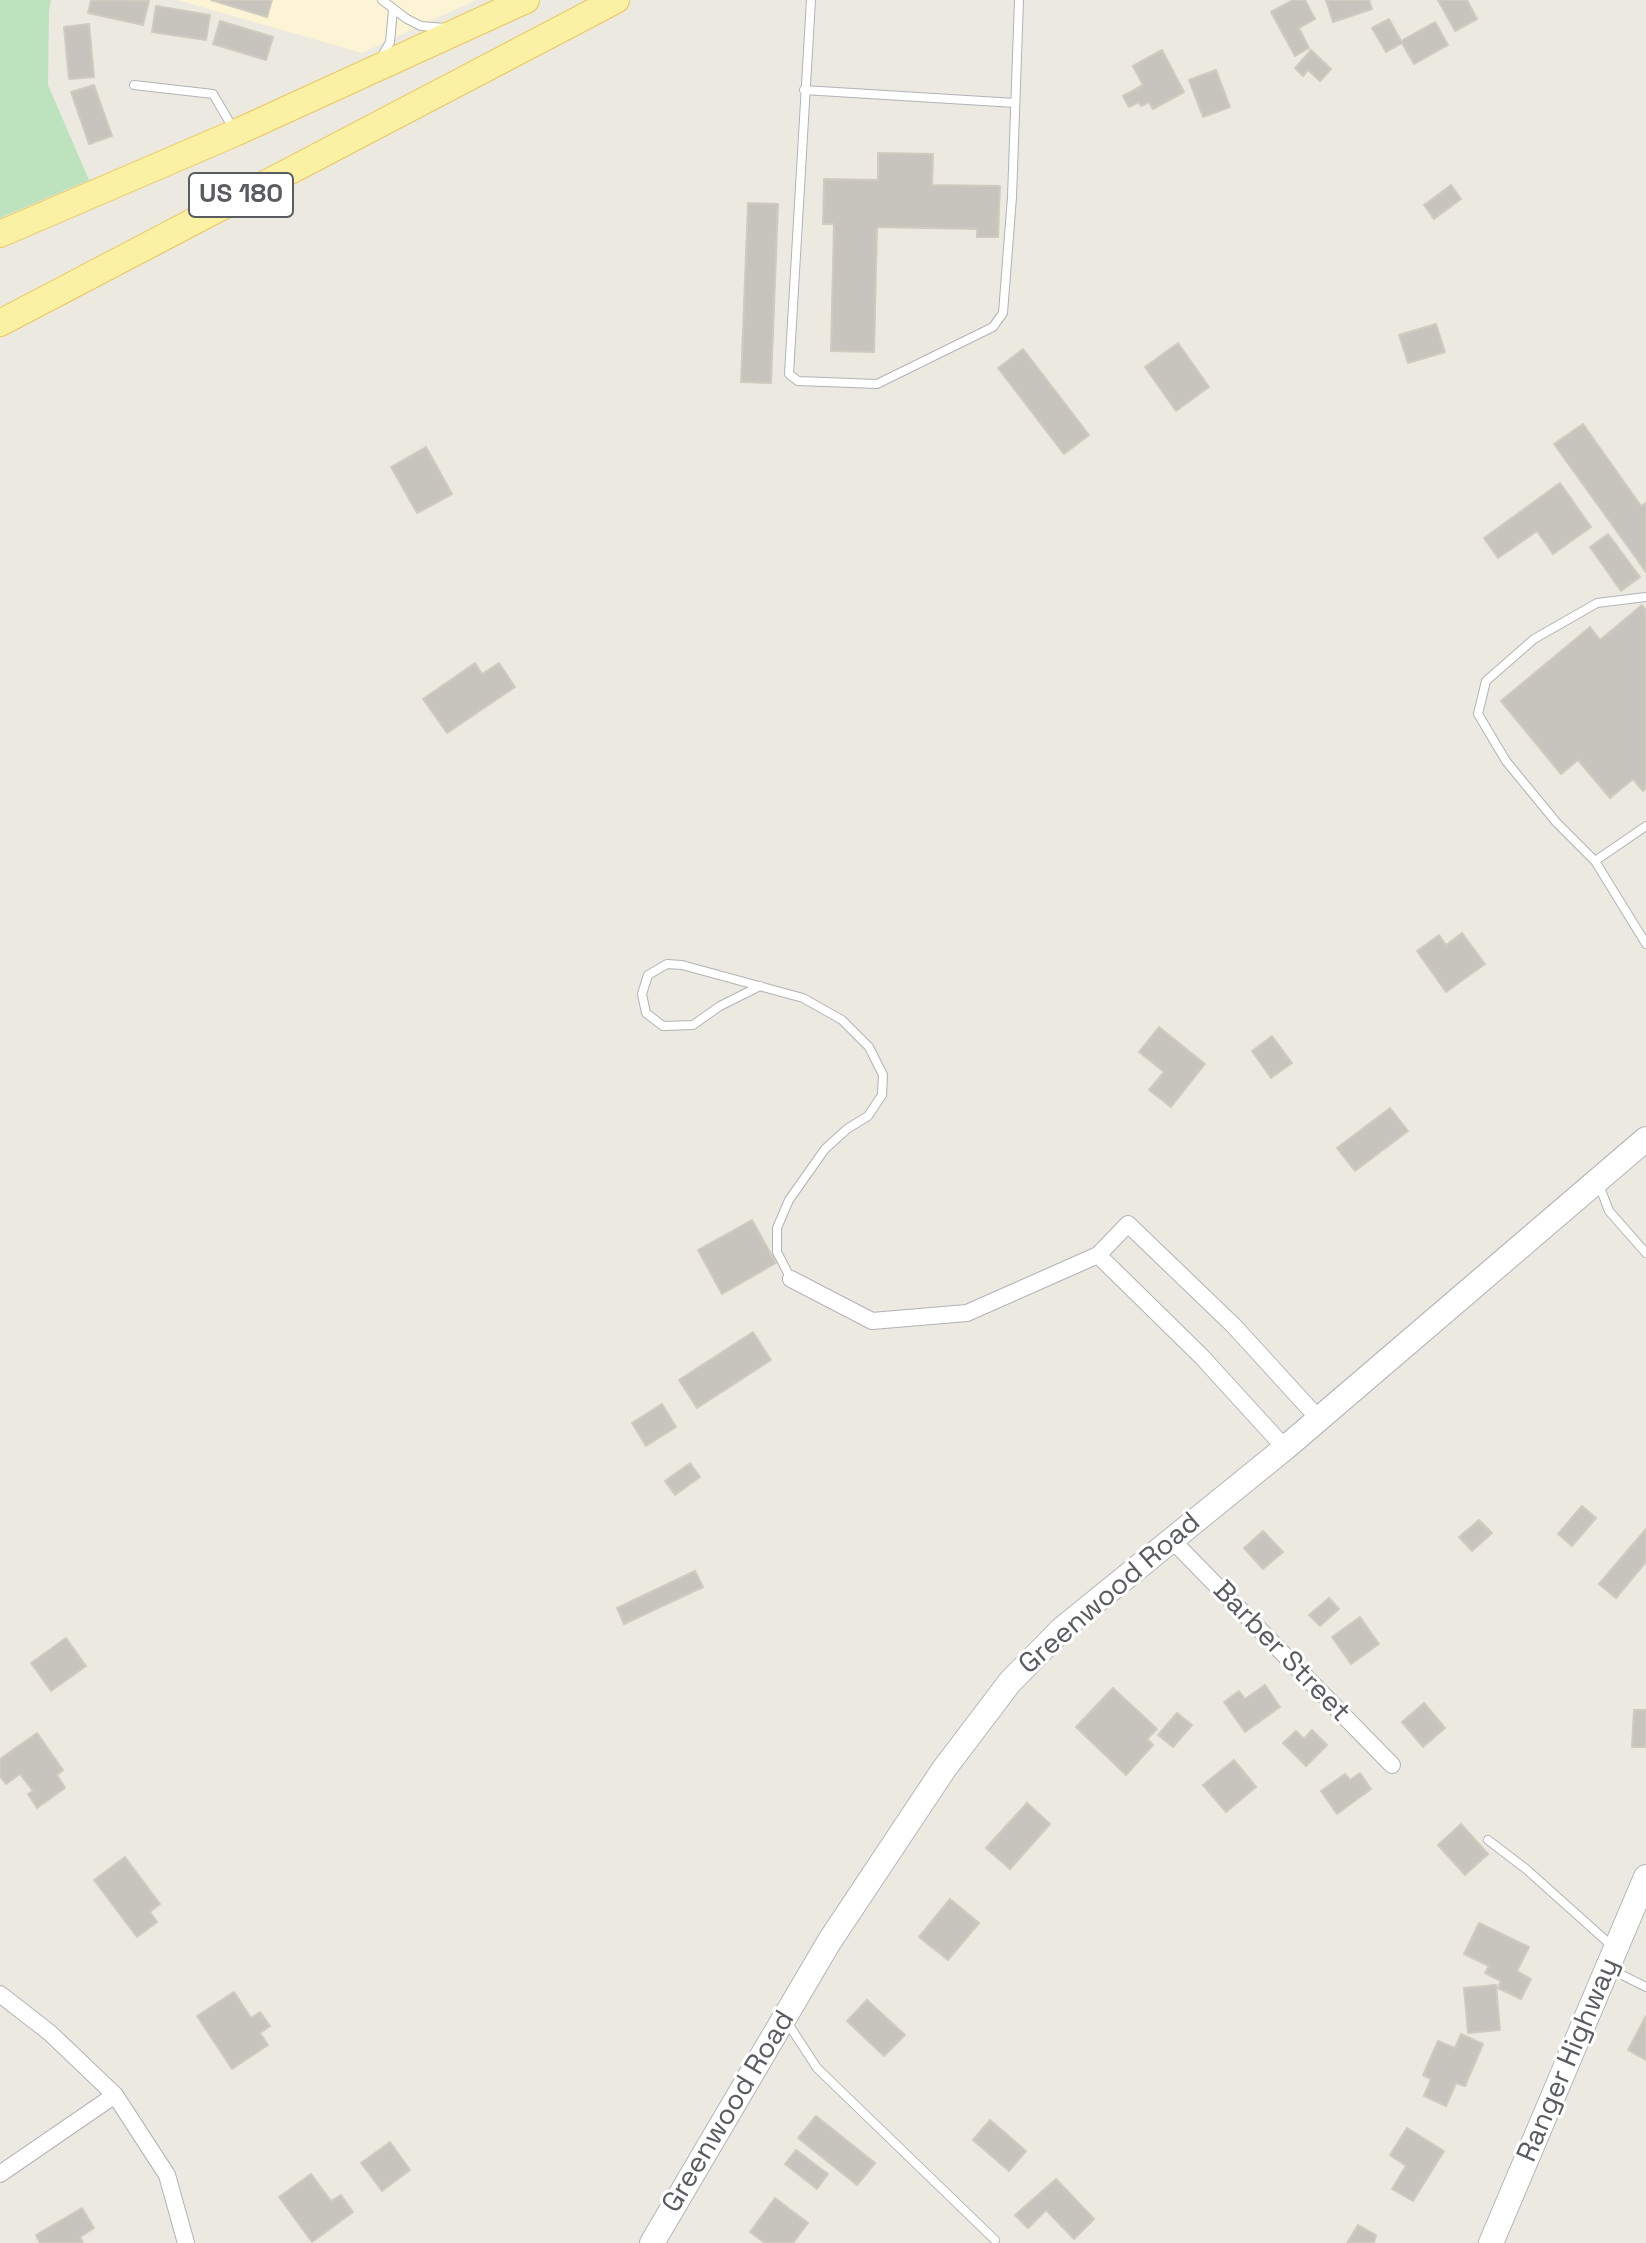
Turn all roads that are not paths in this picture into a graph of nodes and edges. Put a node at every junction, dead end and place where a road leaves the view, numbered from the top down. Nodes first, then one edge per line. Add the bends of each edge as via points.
1 (382, 0) edge
2 (526, 0) edge
3 (616, 0) edge
4 (811, 0) edge
5 (1019, 0) edge
6 (393, 10) junction
7 (467, 27) junction
8 (366, 73) junction
9 (134, 85) dead end
10 (804, 90) junction
11 (1015, 103) junction
12 (235, 133) junction
13 (0, 234) edge
14 (0, 323) edge
15 (1646, 597) edge
16 (1646, 826) edge
17 (1595, 861) junction
18 (1646, 944) edge
19 (760, 986) junction
20 (1646, 1139) edge
21 (1597, 1180) junction
22 (1646, 1253) edge
23 (1098, 1255) junction
24 (791, 1279) joint
25 (1318, 1418) junction
26 (1285, 1448) junction
27 (1171, 1539) junction
28 (1392, 1765) dead end
29 (1488, 1840) dead end
30 (1646, 1877) edge
31 (1611, 1958) junction
32 (1646, 1987) edge
33 (0, 1994) edge
34 (784, 2018) junction
35 (115, 2095) junction
36 (0, 2174) edge
37 (995, 2240) dead end
38 (186, 2243) edge
39 (652, 2243) edge
40 (1491, 2243) edge

1 - 6 lane
2 - 7 main road, US 180
3 - 14 main road, US 180
4 - 10 lane
5 - 11 lane
6 - 7 lane via 421,26
6 - 8 lane via 390,42
7 - 8 main road, US 180
8 - 12 main road, US 180
9 - 12 lane via 213,94
10 - 11 lane
10 - 11 lane via 789,374 798,381 877,384 999,322
12 - 13 main road, US 180
15 - 17 lane via 1597,603 1534,639 1486,681 1478,714 1506,761
16 - 17 lane
17 - 18 lane
19 - 19 lane via 667,964 648,975 642,994 646,1013 663,1026 693,1025
19 - 24 lane via 803,998 842,1020 869,1047 883,1075 882,1095 868,1116 825,1149 789,1200 777,1228 777,1252
20 - 21 street, Greenwood Road
21 - 22 lane via 1609,1211
21 - 25 street, Greenwood Road
23 - 24 street via 967,1313 872,1321
23 - 25 street via 1128,1224 1234,1326
23 - 26 street
25 - 26 street, Greenwood Road
26 - 27 street, Greenwood Road
27 - 28 street, Barber Street
27 - 34 street, Greenwood Road via 1062,1629 1010,1682 944,1769
29 - 31 lane via 1526,1869
30 - 31 street, Ranger Highway
31 - 32 lane
31 - 40 street, Ranger Highway
33 - 35 street
34 - 37 lane via 817,2068
34 - 39 street, Greenwood Road
35 - 36 street
35 - 38 street via 167,2175

